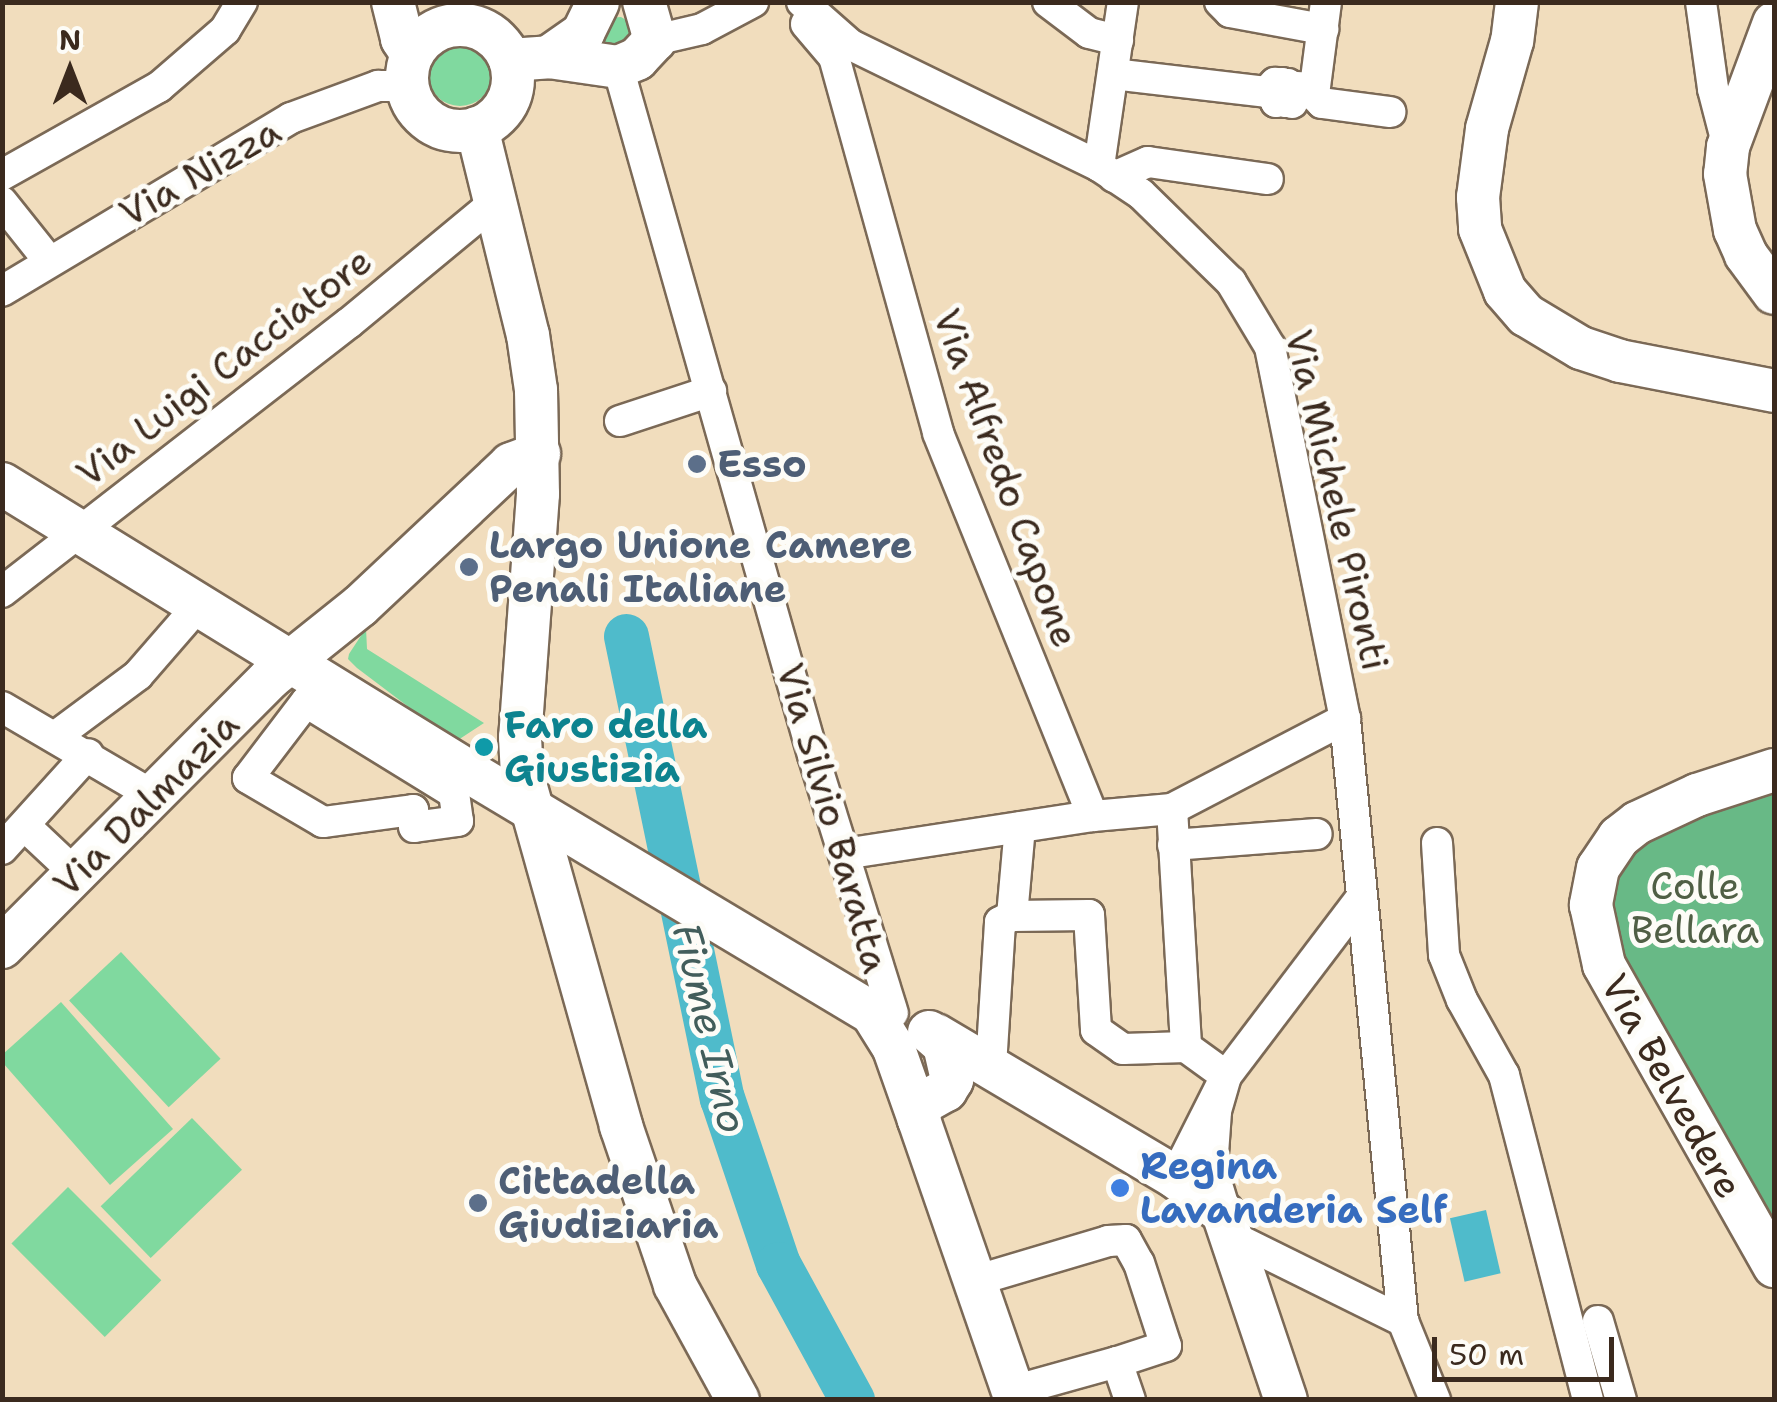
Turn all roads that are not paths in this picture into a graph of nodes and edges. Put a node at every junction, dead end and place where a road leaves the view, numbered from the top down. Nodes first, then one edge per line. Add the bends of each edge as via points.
1 (392, 2) edge
2 (753, 2) edge
3 (788, 2) edge
4 (802, 2) edge
5 (1048, 2) edge
6 (1123, 2) edge
7 (1220, 2) edge
8 (1517, 2) edge
9 (1700, 2) edge
10 (234, 6) edge
11 (596, 9) edge
12 (1324, 16) edge
13 (650, 21) edge
14 (1774, 23) edge
15 (1118, 40) junction
16 (566, 62) junction
17 (410, 73) junction
18 (1112, 74) junction
19 (1314, 88) junction
20 (1390, 112) dead end
21 (478, 128) junction
22 (1728, 147) junction
23 (1107, 171) junction
24 (2, 175) edge
25 (1268, 179) dead end
26 (2, 202) edge
27 (494, 203) junction
28 (49, 262) junction
29 (2, 291) edge
30 (1774, 292) edge
31 (1774, 391) edge
32 (711, 392) junction
33 (620, 421) dead end
34 (539, 454) junction
35 (2, 484) edge
36 (78, 532) junction
37 (2, 592) edge
38 (198, 606) junction
39 (279, 669) junction
40 (306, 702) junction
41 (2, 707) edge
42 (1345, 719) junction
43 (56, 736) junction
44 (520, 737) junction
45 (88, 754) junction
46 (1774, 770) edge
47 (471, 774) junction
48 (154, 796) junction
49 (1172, 809) junction
50 (535, 811) junction
51 (1092, 816) junction
52 (25, 826) junction
53 (1020, 828) junction
54 (1317, 834) dead end
55 (1437, 843) dead end
56 (1173, 845) junction
57 (2, 849) edge
58 (844, 854) junction
59 (611, 856) junction
60 (77, 875) junction
61 (552, 885) junction
62 (1361, 898) junction
63 (1012, 916) junction
64 (2, 947) edge
65 (877, 1011) junction
66 (936, 1035) junction
67 (1186, 1047) junction
68 (991, 1066) junction
69 (1226, 1076) junction
70 (919, 1120) junction
71 (1175, 1177) junction
72 (1233, 1238) junction
73 (1774, 1266) edge
74 (974, 1281) junction
75 (1402, 1321) junction
76 (1598, 1321) dead end
77 (1117, 1362) junction
78 (1014, 1395) edge
79 (738, 1400) edge
80 (1130, 1400) edge
81 (1286, 1400) edge
82 (1435, 1400) edge
83 (1588, 1400) edge
84 (1621, 1400) edge

1 - 17 main road
2 - 13 street via 702,29
3 - 51 street, Via Alfredo Capone via 834,57 938,433
4 - 23 street, Via Michele Pironti via 852,45
5 - 15 street via 1089,32
6 - 15 street
7 - 12 street via 1230,12
8 - 31 main road via 1478,197 1480,229 1506,291 1526,316 1581,348
9 - 22 street
10 - 24 street via 200,54 159,87
11 - 16 main road
12 - 19 street
13 - 16 main road via 637,59
14 - 22 main road
15 - 18 street
16 - 17 main road via 463,25 433,32
16 - 21 main road via 511,93 504,108
16 - 32 street, Via Silvio Baratta
17 - 21 main road via 428,120 443,128
17 - 28 street, Via Nizza via 292,118
18 - 19 street via 1266,92 1274,83 1278,102 1283,83 1286,102 1290,84 1294,103 1297,86
18 - 23 street
19 - 20 street via 1322,103
21 - 27 main road
22 - 30 main road via 1725,174 1735,230
23 - 25 street via 1148,162
23 - 42 street, Via Michele Pironti via 1162,213 1231,282 1270,347
26 - 28 street
27 - 34 main road via 528,335
27 - 36 street, Via Luigi Cacciatore
28 - 29 street, Via Nizza
32 - 33 street
32 - 58 street, Via Silvio Baratta
34 - 39 main road, Via Dalmazia via 511,464 360,606
34 - 44 main road
35 - 36 main road
36 - 37 street, Via Luigi Cacciatore
36 - 38 main road
38 - 39 main road
38 - 43 street via 138,675
39 - 40 street
39 - 47 main road
39 - 48 main road, Via Dalmazia
40 - 40 street via 248,778 323,822 413,810 414,828 458,821 454,793
41 - 43 street
42 - 49 street
42 - 62 street, Via Michele Pironti
43 - 45 street
44 - 47 main road via 509,770 486,778
44 - 50 main road via 522,773
45 - 48 street
45 - 52 street
46 - 73 main road, Via Belvedere via 1637,823 1598,868 1591,905 1604,965
47 - 50 main road
48 - 60 main road, Via Dalmazia
49 - 51 street
49 - 56 street
50 - 59 main road
50 - 61 main road
51 - 53 street
52 - 57 street
52 - 60 street
53 - 58 street
53 - 63 street
54 - 56 street
55 - 83 street via 1444,955 1504,1075
56 - 67 street
58 - 65 street, Via Silvio Baratta
59 - 61 main road via 564,844 554,858
59 - 65 main road
60 - 64 main road, Via Dalmazia
61 - 79 main road via 675,1285
62 - 69 street
62 - 75 street, Via Michele Pironti
63 - 67 street via 1089,916 1096,1030 1123,1049
63 - 68 street via 1000,922
65 - 66 main road, Via Silvio Baratta
65 - 70 main road, Via Silvio Baratta
66 - 68 main road, Via Silvio Baratta
66 - 70 main road via 952,1080 921,1104
67 - 69 street
68 - 71 main road, Via Silvio Baratta
69 - 71 street
69 - 72 street via 1212,1168
70 - 74 main road, Via Silvio Baratta
71 - 72 main road, Via Silvio Baratta via 1223,1213
72 - 75 street
72 - 81 main road, Via Silvio Baratta
74 - 77 street via 1126,1240 1166,1346
74 - 78 main road, Via Silvio Baratta
75 - 82 street, Via Michele Pironti
76 - 84 street
77 - 78 street
77 - 80 street

